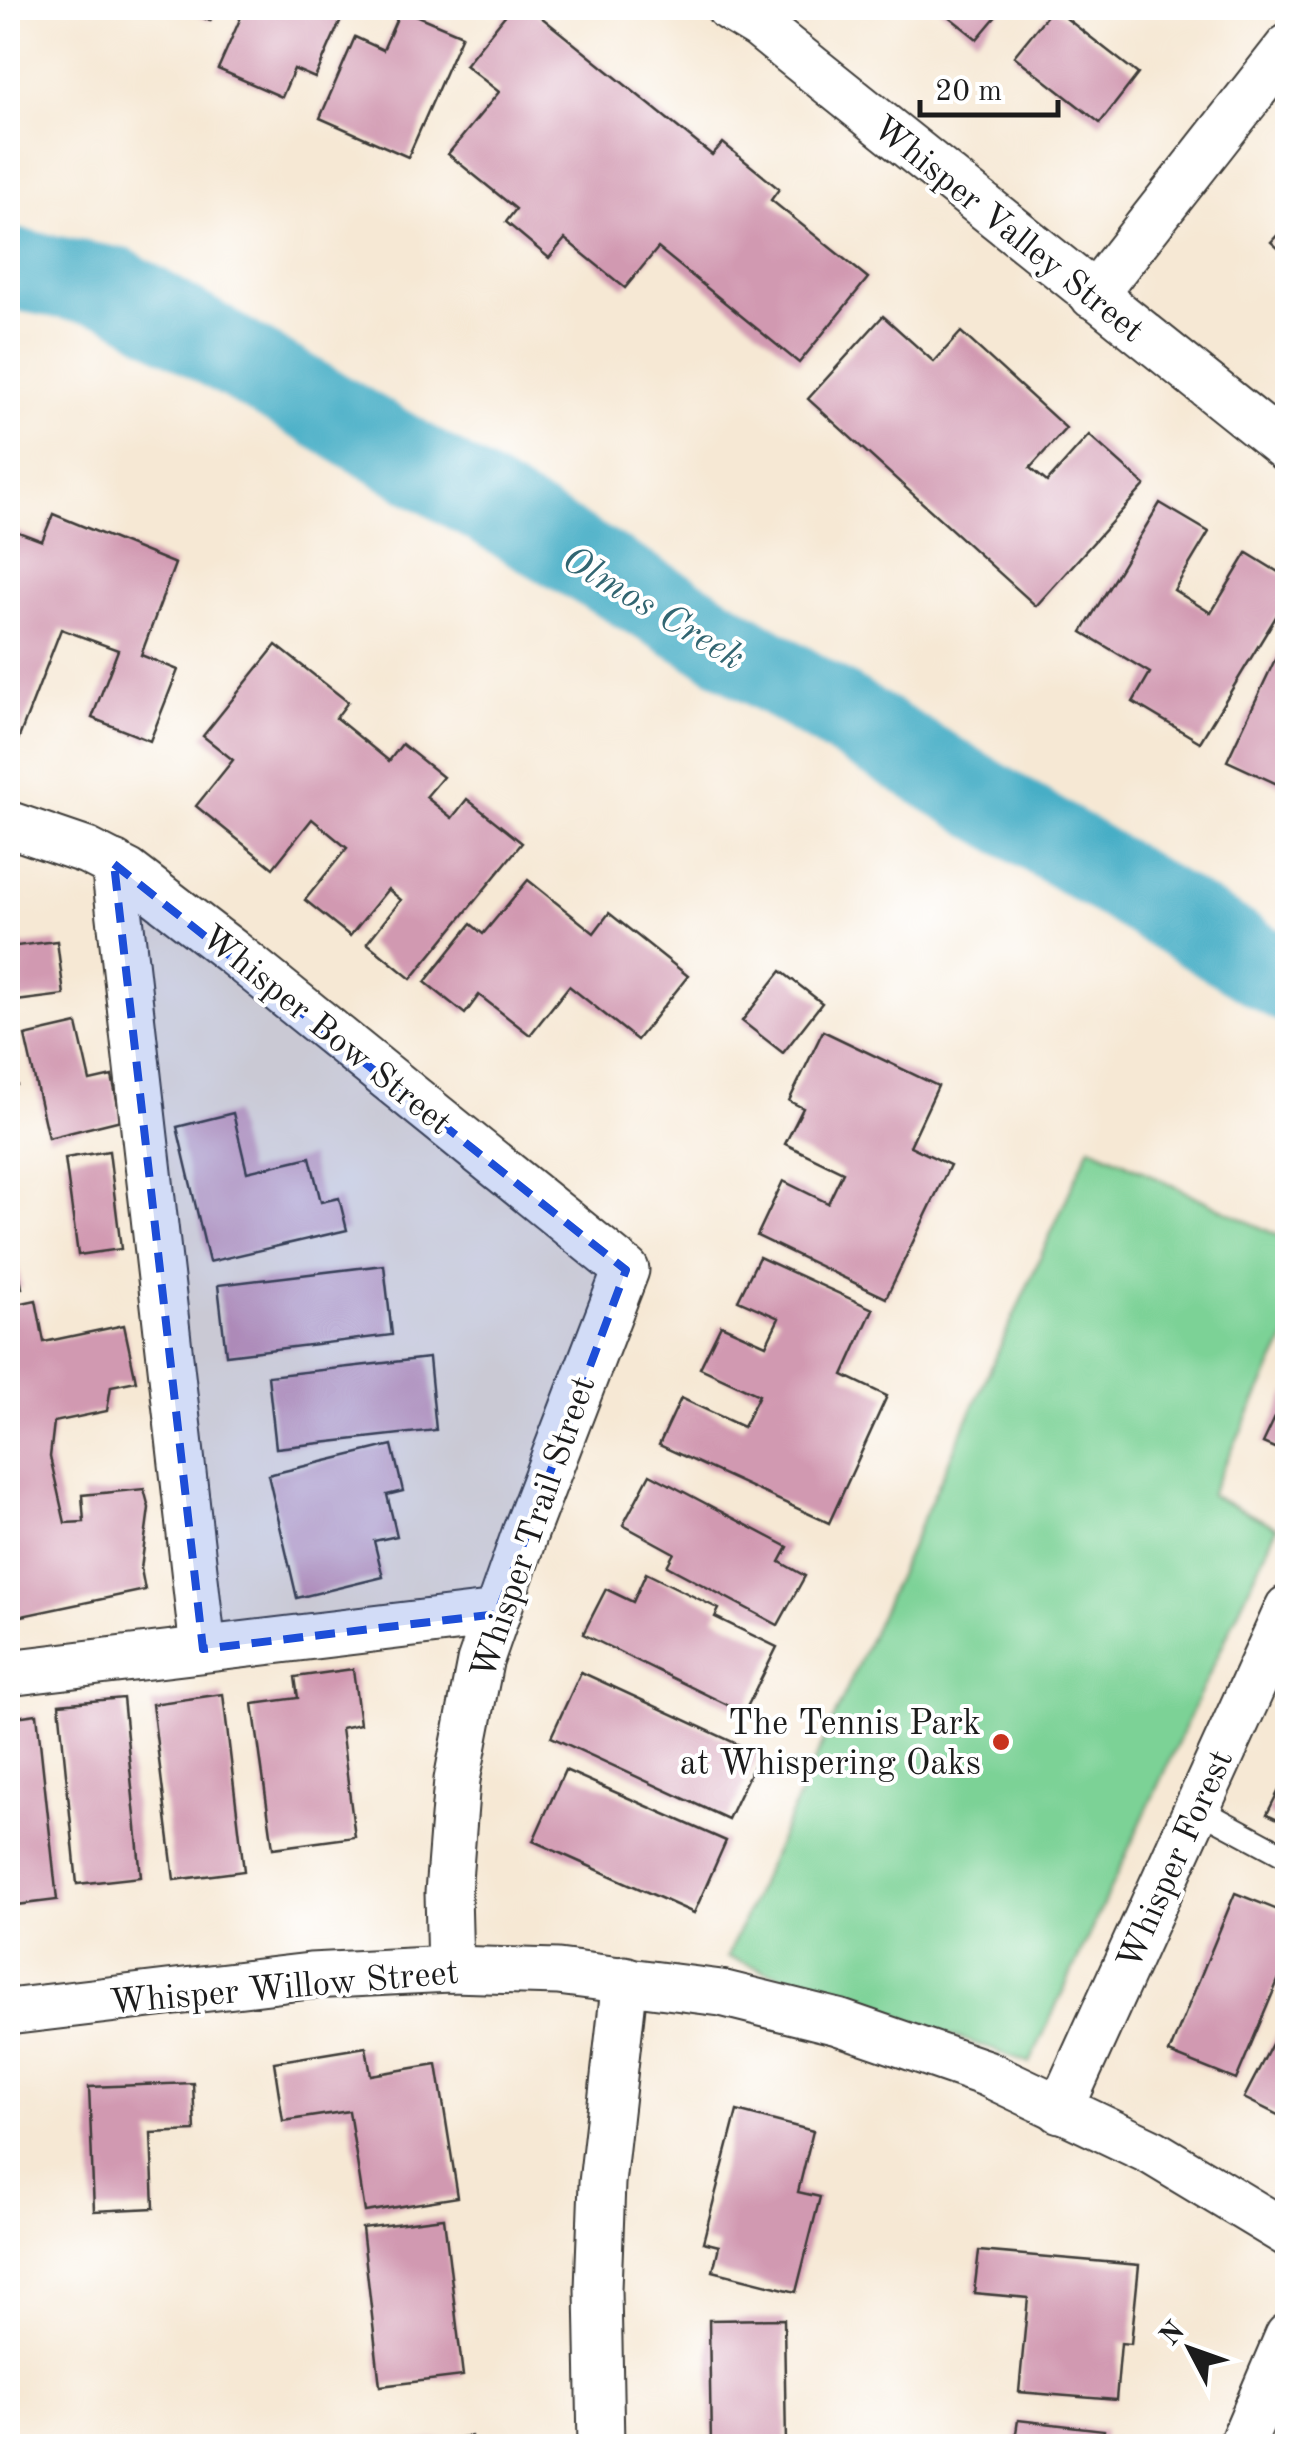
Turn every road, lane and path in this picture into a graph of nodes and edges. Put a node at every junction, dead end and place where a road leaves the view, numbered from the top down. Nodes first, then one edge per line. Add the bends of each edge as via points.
1 (729, 8) edge
2 (1288, 47) edge
3 (1093, 296) junction
4 (1288, 450) edge
5 (8, 824) edge
6 (114, 864) junction
7 (626, 1270) joint
8 (1288, 1608) edge
9 (497, 1614) junction
10 (203, 1649) junction
11 (8, 1673) edge
12 (1197, 1808) junction
13 (1288, 1857) edge
14 (450, 1970) junction
15 (625, 1980) junction
16 (8, 2012) edge
17 (1060, 2110) junction
18 (1288, 2234) edge
19 (1288, 2336) edge
20 (601, 2446) edge
21 (1241, 2446) edge

1 - 3 street, Whisper Valley Street
2 - 3 street
3 - 4 street, Whisper Valley Street
5 - 6 street, Whisper Bow Street
6 - 7 street, Whisper Bow Street
6 - 10 street
7 - 9 street, Whisper Trail Street
8 - 12 street, Whisper Forest
9 - 10 street
9 - 14 street, Whisper Trail Street via 480,1662 457,1780
10 - 11 street
12 - 13 lane
12 - 17 street, Whisper Forest
14 - 15 street, Whisper Willow Street
14 - 16 street, Whisper Willow Street via 310,1976
15 - 17 street, Whisper Willow Street via 721,1993 838,2022 986,2073
15 - 20 street via 602,2183
17 - 18 street, Whisper Willow Street via 1152,2152
19 - 21 street

